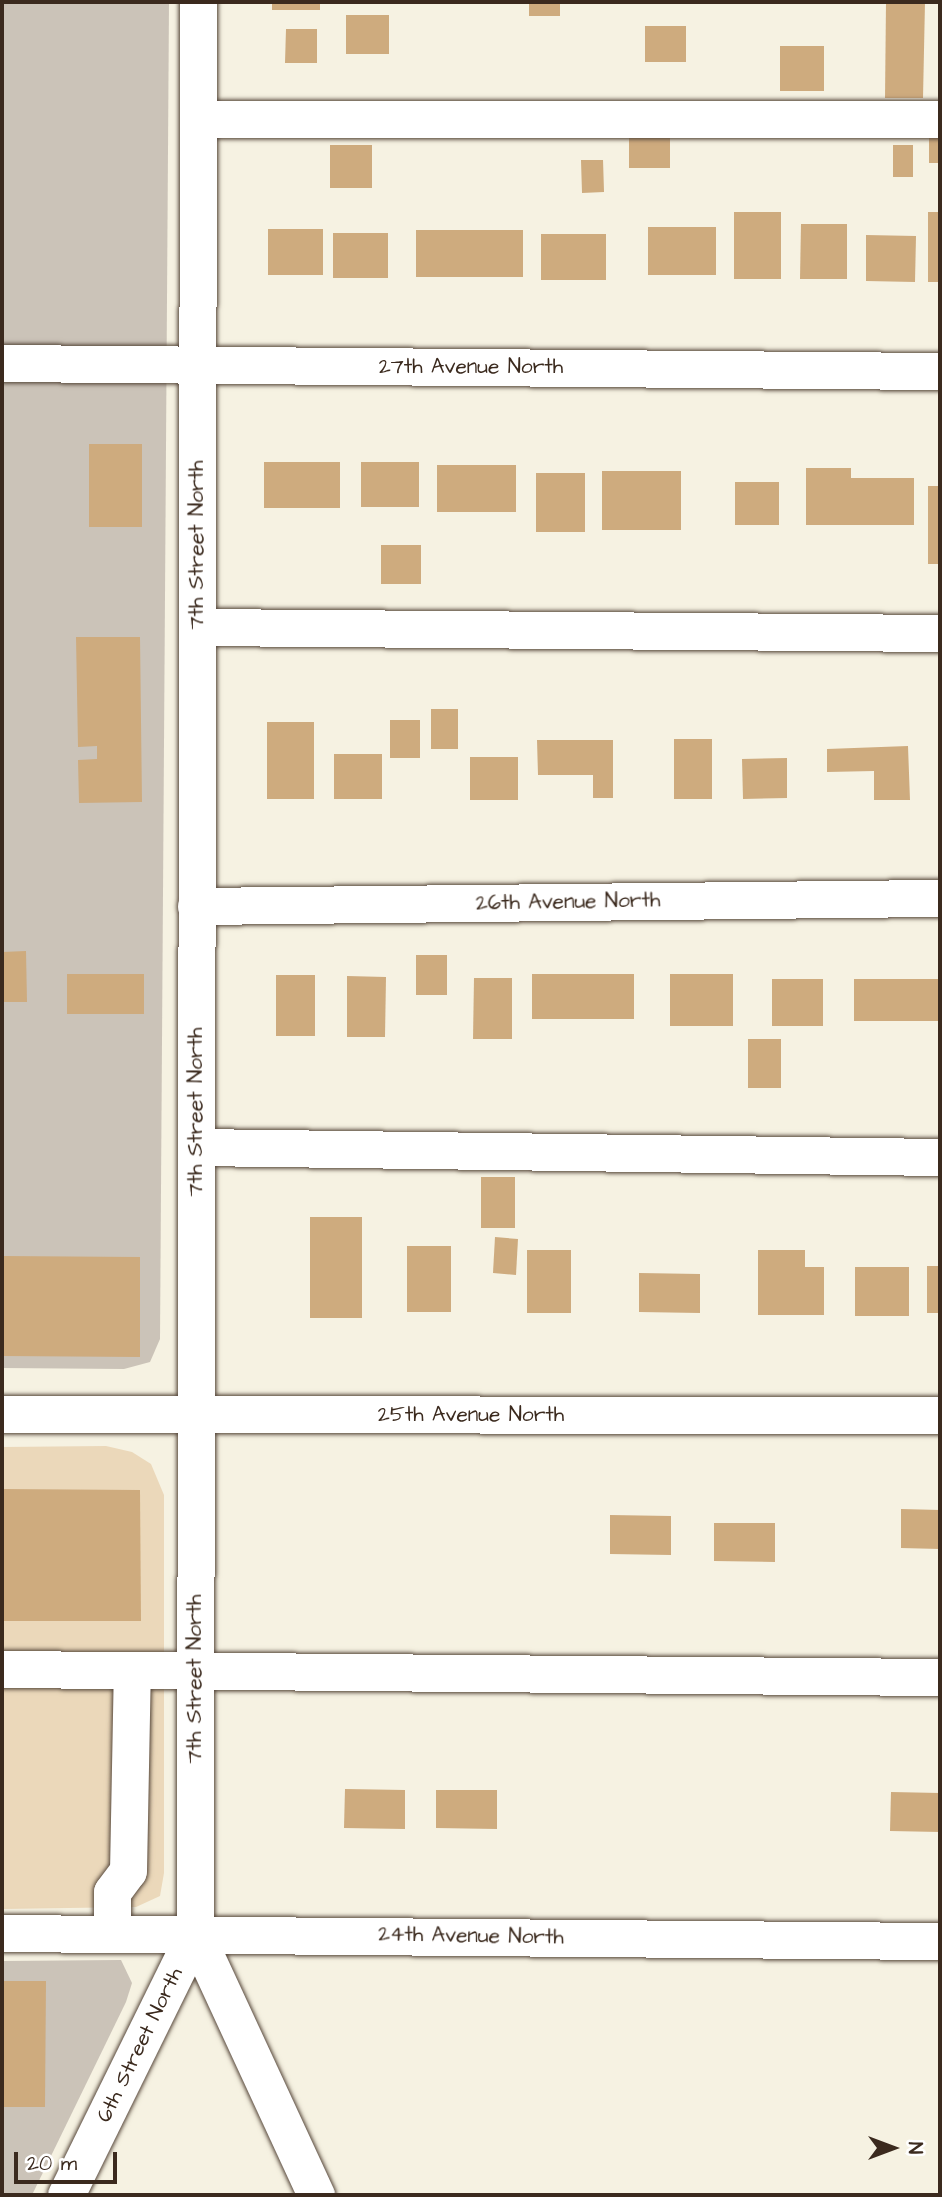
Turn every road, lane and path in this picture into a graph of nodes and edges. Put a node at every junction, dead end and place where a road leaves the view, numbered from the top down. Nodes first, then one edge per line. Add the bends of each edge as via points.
1 (198, 2) edge
2 (198, 119) junction
3 (940, 120) edge
4 (2, 363) edge
5 (197, 365) junction
6 (940, 371) edge
7 (197, 627) junction
8 (940, 633) edge
9 (940, 898) edge
10 (197, 906) junction
11 (196, 1147) junction
12 (940, 1157) edge
13 (2, 1414) edge
14 (940, 1415) edge
15 (195, 1416) junction
16 (2, 1670) edge
17 (132, 1671) junction
18 (195, 1672) junction
19 (940, 1677) edge
20 (2, 1933) edge
21 (111, 1933) junction
22 (195, 1933) junction
23 (940, 1941) edge
24 (66, 2195) edge
25 (316, 2195) edge

1 - 2 street, 7th Street North
2 - 3 street
2 - 5 street, 7th Street North
4 - 5 street, 27th Avenue North
5 - 6 street, 27th Avenue North
5 - 7 street, 7th Street North
7 - 8 street
7 - 10 street, 7th Street North
9 - 10 street, 26th Avenue North
10 - 11 street, 7th Street North
11 - 12 street
11 - 15 street, 7th Street North
13 - 15 street, 25th Avenue North
14 - 15 street, 25th Avenue North
15 - 18 street, 7th Street North
16 - 17 street
17 - 18 street
17 - 21 street via 128,1871 111,1892
18 - 19 street
18 - 22 street, 7th Street North
20 - 21 street, 24th Avenue North
21 - 22 street, 24th Avenue North
22 - 23 street, 24th Avenue North
22 - 24 street, 6th Street North
22 - 25 street, 7th Street North

